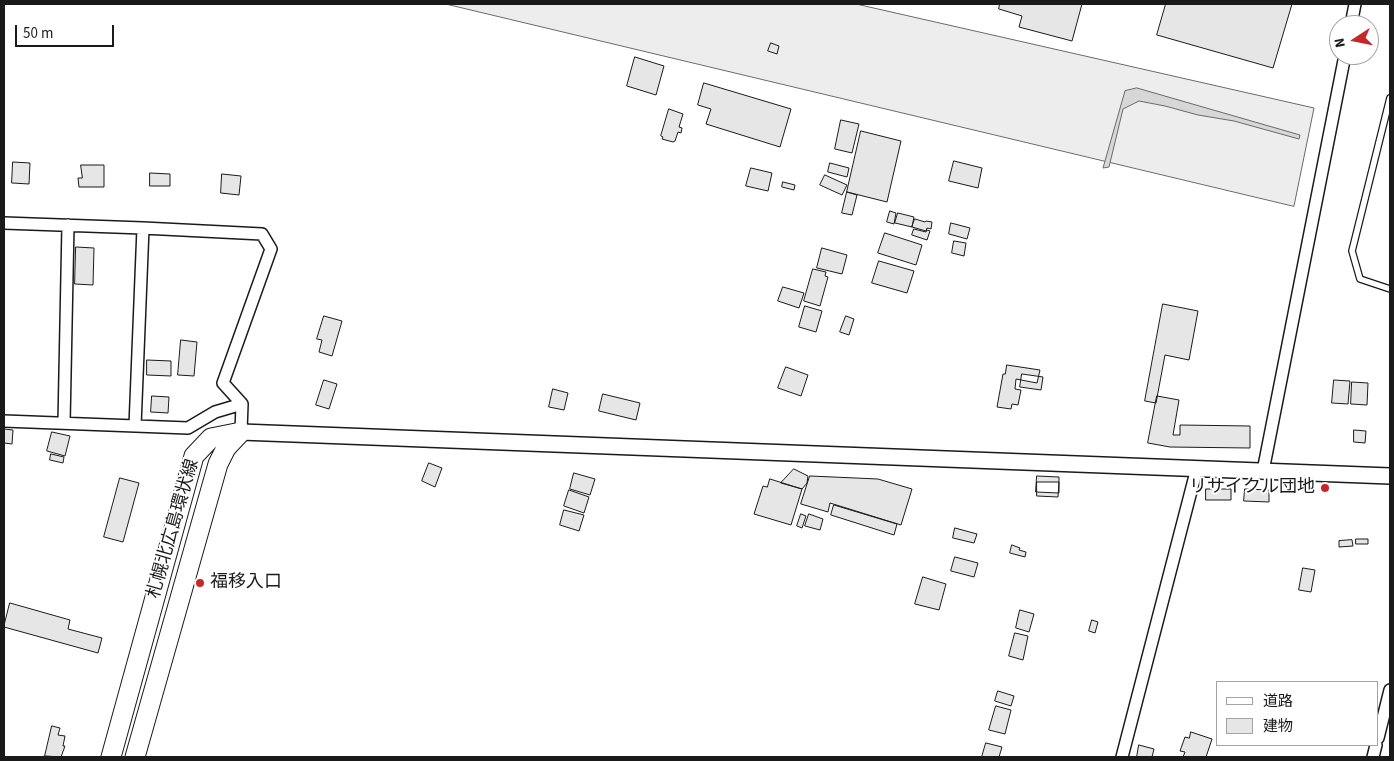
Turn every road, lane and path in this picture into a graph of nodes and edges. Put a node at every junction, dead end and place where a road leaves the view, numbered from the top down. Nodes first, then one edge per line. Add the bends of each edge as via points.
1 (1343, 65) edge
2 (1390, 98) edge
3 (4, 223) edge
4 (68, 225) junction
5 (143, 228) junction
6 (1390, 289) edge
7 (242, 404) junction
8 (4, 421) edge
9 (64, 423) junction
10 (135, 426) junction
11 (241, 432) junction
12 (1197, 468) junction
13 (1263, 471) junction
14 (1390, 476) edge
15 (1390, 690) edge
16 (1379, 734) edge
17 (112, 757) edge
18 (136, 757) edge
19 (1122, 757) edge

1 - 13 street
2 - 6 lane via 1352,251 1360,279
3 - 4 street
4 - 5 street
4 - 9 street
5 - 7 street via 262,234 271,250 223,383
5 - 10 street
7 - 10 street via 215,412 188,428
7 - 11 street
8 - 9 street
9 - 10 street
11 - 12 street
11 - 17 main road, 札幌北広島環状線 via 211,438 195,453
11 - 18 main road, 札幌北広島環状線 via 226,448 218,464
12 - 13 street
12 - 19 street
13 - 14 street
15 - 16 street

